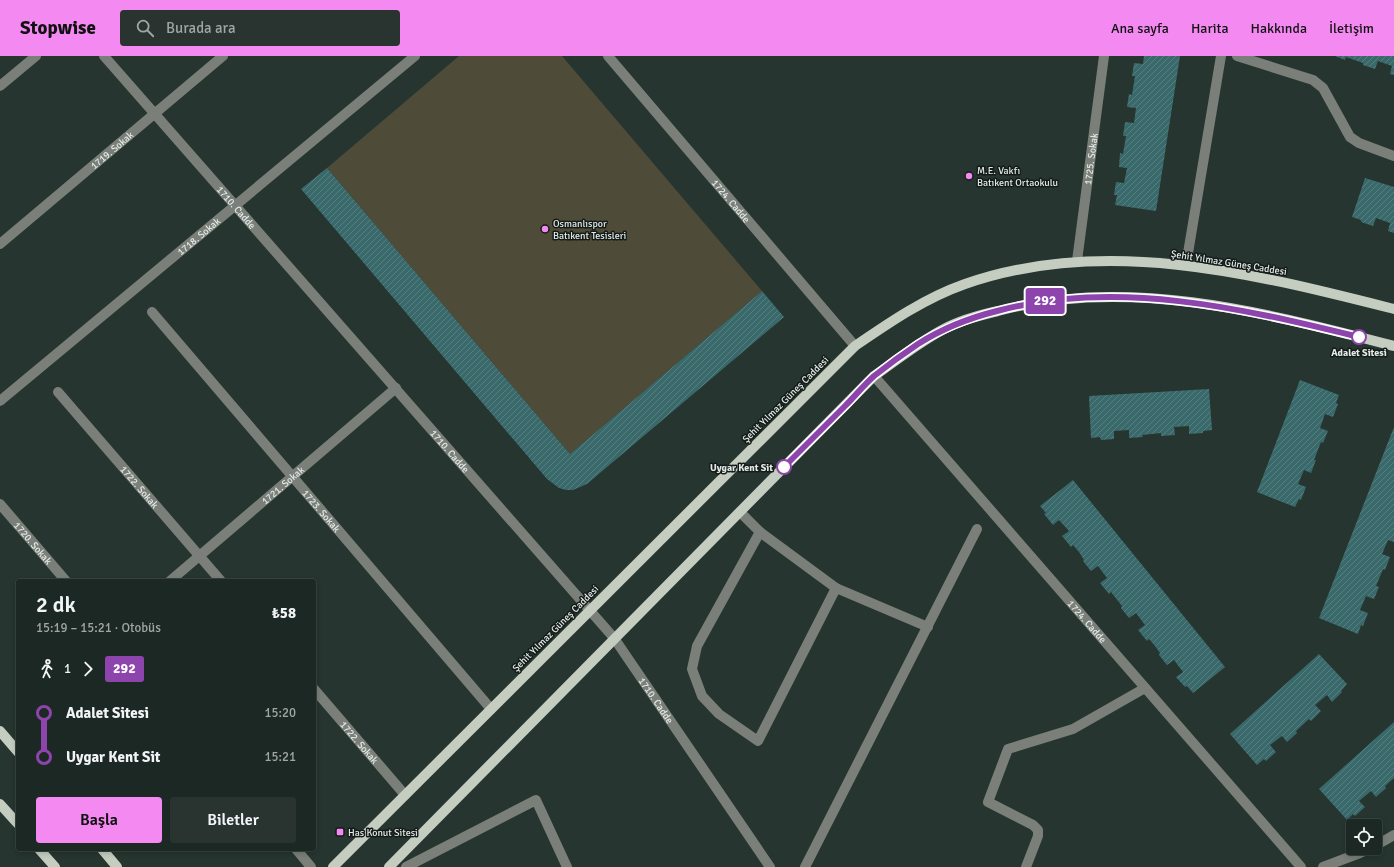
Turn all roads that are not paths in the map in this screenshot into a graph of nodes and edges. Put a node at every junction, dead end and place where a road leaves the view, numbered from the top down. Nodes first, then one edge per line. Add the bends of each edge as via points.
1 (36, 56) edge
2 (104, 56) edge
3 (223, 56) edge
4 (415, 56) edge
5 (608, 56) edge
6 (1104, 56) edge
7 (1221, 56) edge
8 (1237, 56) edge
9 (0, 86) edge
10 (154, 114) junction
11 (1394, 156) edge
12 (235, 206) junction
13 (0, 244) edge
14 (1076, 261) junction
15 (1186, 265) junction
16 (1394, 308) edge
17 (152, 312) dead end
18 (855, 346) junction
19 (1394, 346) edge
20 (874, 376) junction
21 (396, 388) junction
22 (58, 392) dead end
23 (0, 401) edge
24 (292, 477) junction
25 (0, 504) edge
26 (740, 512) junction
27 (977, 529) dead end
28 (760, 532) junction
29 (200, 556) junction
30 (64, 579) edge
31 (172, 579) edge
32 (219, 579) edge
33 (836, 588) junction
34 (590, 610) junction
35 (928, 627) junction
36 (614, 638) junction
37 (1145, 688) junction
38 (316, 691) edge
39 (491, 709) junction
40 (0, 731) edge
41 (16, 750) edge
42 (405, 794) junction
43 (0, 804) edge
44 (16, 822) edge
45 (1394, 835) edge
46 (1382, 842) edge
47 (41, 851) edge
48 (104, 851) edge
49 (298, 851) edge
50 (1355, 855) edge
51 (55, 867) edge
52 (117, 867) edge
53 (311, 867) edge
54 (333, 867) edge
55 (389, 867) edge
56 (406, 867) edge
57 (566, 867) edge
58 (770, 867) edge
59 (806, 867) edge
60 (1026, 867) edge
61 (1301, 867) edge
62 (1324, 867) edge

1 - 9 street
2 - 10 street, 1710. Cadde
3 - 10 street, 1719. Sokak
4 - 12 street, 1718. Sokak
5 - 18 street, 1724. Cadde
6 - 14 street, 1725. Sokak
7 - 15 street
8 - 11 street via 1313,80 1323,88 1350,137
10 - 12 street, 1710. Cadde
10 - 13 street, 1719. Sokak
12 - 21 street, 1710. Cadde
12 - 23 street, 1718. Sokak
14 - 15 main road, Şehit Yılmaz Güneş Caddesi via 1136,261
14 - 18 main road, Şehit Yılmaz Güneş Caddesi via 1013,270 964,285 910,309
15 - 16 main road, Şehit Yılmaz Güneş Caddesi via 1309,287
17 - 24 street, 1723. Sokak
18 - 34 main road, Şehit Yılmaz Güneş Caddesi
19 - 20 main road via 1298,322 1211,306 1161,299 1095,296 1018,306 976,316 945,328
20 - 26 main road
20 - 37 street, 1724. Cadde
21 - 24 street, 1721. Sokak
21 - 34 street, 1710. Cadde
22 - 29 street, 1722. Sokak
24 - 29 street, 1721. Sokak
24 - 39 street, 1723. Sokak
25 - 30 street, 1720. Sokak
26 - 28 street
26 - 36 main road
27 - 35 street
28 - 33 street
28 - 33 street via 697,646 692,669 702,696 719,714 758,741
29 - 31 street, 1721. Sokak
29 - 32 street, 1722. Sokak
33 - 35 street
34 - 36 street, 1710. Cadde
34 - 39 main road, Şehit Yılmaz Güneş Caddesi
35 - 59 street
36 - 55 main road
36 - 58 street, 1710. Cadde
37 - 60 street via 1073,729 1008,749 988,802 1034,825 1038,830
37 - 61 street, 1724. Cadde
38 - 42 street, 1722. Sokak
39 - 42 main road, Şehit Yılmaz Güneş Caddesi
40 - 41 main road
42 - 54 main road, Şehit Yılmaz Güneş Caddesi
43 - 44 main road
45 - 46 street
47 - 51 main road
48 - 52 main road
49 - 53 street
50 - 62 street
56 - 57 street via 536,800

